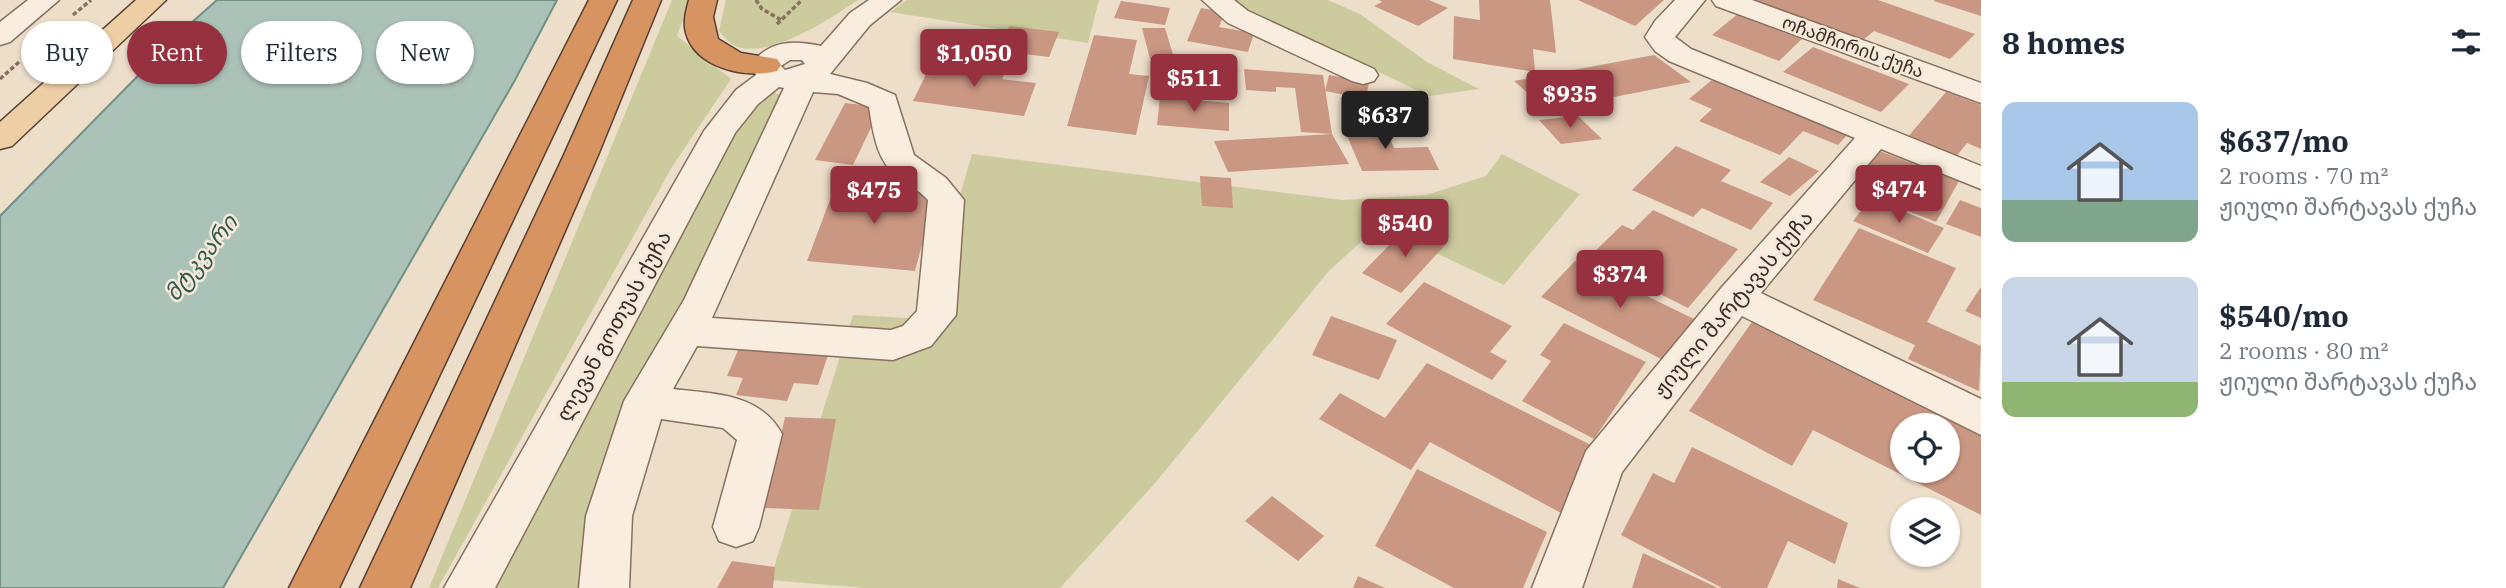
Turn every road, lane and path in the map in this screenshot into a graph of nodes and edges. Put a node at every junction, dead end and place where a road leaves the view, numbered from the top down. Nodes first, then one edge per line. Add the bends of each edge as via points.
1 (45, 0) edge
2 (152, 0) edge
3 (603, 0) edge
4 (647, 0) edge
5 (703, 0) edge
6 (756, 0) edge
7 (887, 0) edge
8 (1216, 0) edge
9 (1691, 0) edge
10 (1726, 0) edge
11 (781, 20) dead end
12 (0, 36) edge
13 (794, 69) junction
14 (1363, 75) dead end
15 (1981, 94) edge
16 (1875, 135) junction
17 (0, 139) edge
18 (1981, 178) edge
19 (1736, 297) junction
20 (685, 331) junction
21 (645, 401) junction
22 (1981, 418) edge
23 (736, 527) dead end
24 (314, 588) edge
25 (385, 588) edge
26 (469, 588) edge
27 (604, 588) edge
28 (1557, 588) edge

1 - 12 street
2 - 17 main road
3 - 24 highway
4 - 25 highway
5 - 13 highway via 698,25 708,48 740,65
6 - 11 path
7 - 13 street, ლევან გოთუას ქუჩა
8 - 14 street via 1238,17
9 - 16 street via 1665,27 1660,37 1665,45
10 - 15 street, ოჩამჩირის ქუჩა
13 - 20 street via 793,97
13 - 20 street via 884,102 902,163 936,184 946,201 936,315 917,336 893,345
13 - 26 street, ლევან გოთუას ქუჩა via 747,97 720,131
16 - 18 street
16 - 19 street, ჟიული შარტავას ქუჩა
19 - 22 street
19 - 28 street, ჟიული შარტავას ქუჩა via 1602,464
20 - 21 street
21 - 23 street via 734,413 760,433
21 - 27 street via 609,516

